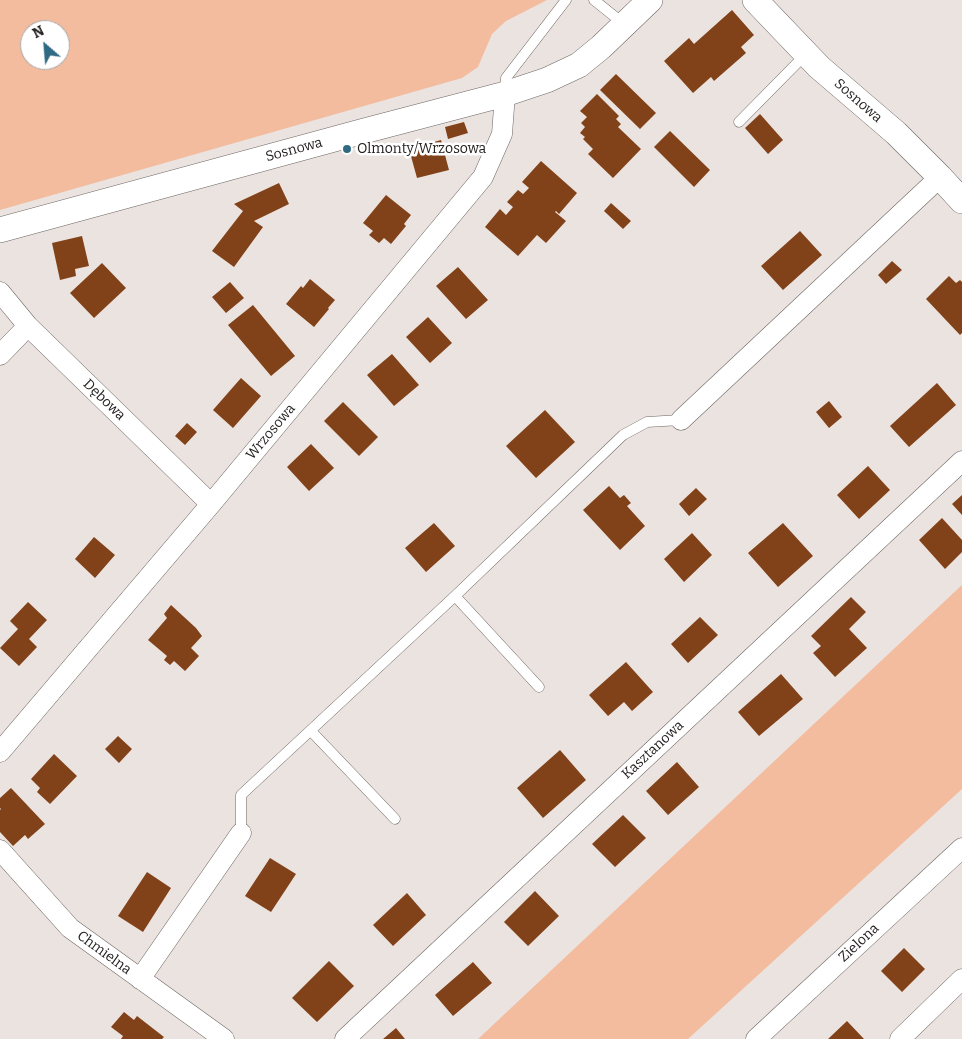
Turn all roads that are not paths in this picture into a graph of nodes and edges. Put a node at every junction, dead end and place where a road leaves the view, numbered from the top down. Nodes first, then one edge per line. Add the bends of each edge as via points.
1 (566, 0) edge
2 (594, 0) edge
3 (650, 0) edge
4 (762, 2) edge
5 (624, 24) junction
6 (807, 54) junction
7 (505, 94) junction
8 (739, 122) dead end
9 (940, 177) junction
10 (962, 201) edge
11 (0, 230) edge
12 (0, 292) edge
13 (28, 326) junction
14 (0, 355) edge
15 (681, 420) joint
16 (962, 461) edge
17 (211, 504) junction
18 (456, 596) junction
19 (539, 687) dead end
20 (311, 731) junction
21 (0, 752) edge
22 (395, 819) dead end
23 (241, 833) joint
24 (962, 848) edge
25 (0, 850) edge
26 (140, 979) junction
27 (962, 979) edge
28 (224, 1039) edge
29 (345, 1039) edge
30 (756, 1039) edge
31 (900, 1039) edge

1 - 7 lane via 506,78
2 - 5 lane
3 - 5 street, Sosnowa
4 - 6 street, Sosnowa
5 - 7 street, Sosnowa via 579,65
6 - 8 lane
6 - 9 street, Sosnowa
7 - 11 street, Sosnowa
7 - 17 street, Wrzosowa via 502,134 483,177
9 - 10 street, Sosnowa
9 - 15 street
12 - 13 street, Dębowa
13 - 14 street
13 - 17 street, Dębowa
15 - 18 lane via 647,422 623,435
16 - 29 street, Kasztanowa
17 - 21 street, Wrzosowa
18 - 19 lane
18 - 20 lane
20 - 22 lane
20 - 23 lane via 241,795
23 - 26 street
24 - 30 street, Zielona
25 - 26 street, Chmielna via 70,928
26 - 28 street, Chmielna
27 - 31 street

